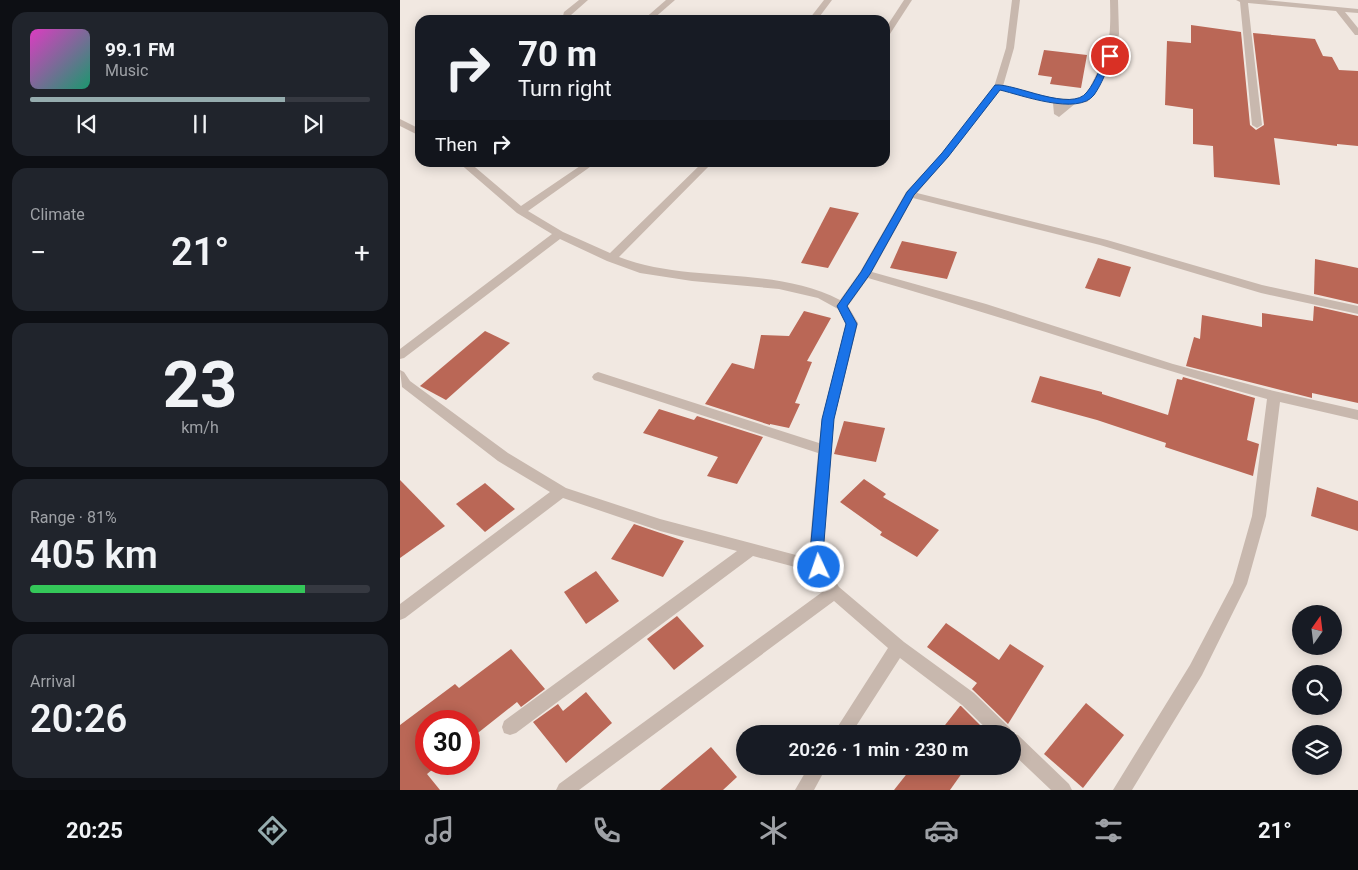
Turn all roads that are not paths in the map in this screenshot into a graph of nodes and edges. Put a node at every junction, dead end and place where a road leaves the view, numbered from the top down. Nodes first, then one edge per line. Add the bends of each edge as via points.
1 (584, 0) edge
2 (671, 0) edge
3 (828, 0) edge
4 (908, 0) edge
5 (1016, 0) edge
6 (1114, 0) edge
7 (1240, 0) edge
8 (1244, 0) edge
9 (1339, 10) junction
10 (1358, 11) edge
11 (567, 15) edge
12 (653, 15) edge
13 (816, 15) edge
14 (890, 27) edge
15 (1358, 33) edge
16 (998, 87) junction
17 (400, 122) edge
18 (1257, 126) dead end
19 (415, 130) edge
20 (468, 167) edge
21 (586, 167) edge
22 (704, 167) edge
23 (910, 194) junction
24 (521, 211) junction
25 (559, 234) junction
26 (611, 258) junction
27 (865, 274) junction
28 (842, 306) junction
29 (1358, 310) edge
30 (400, 355) edge
31 (400, 375) edge
32 (598, 377) dead end
33 (1274, 396) junction
34 (1358, 415) edge
35 (825, 450) junction
36 (561, 492) junction
37 (752, 549) junction
38 (819, 567) junction
39 (834, 592) junction
40 (400, 613) edge
41 (898, 647) junction
42 (847, 725) edge
43 (995, 725) edge
44 (510, 727) dead end
45 (1021, 750) edge
46 (813, 775) edge
47 (565, 790) edge
48 (804, 790) edge
49 (1063, 790) edge
50 (1122, 790) edge

1 - 11 street
2 - 12 street
3 - 13 street
4 - 14 street
5 - 16 street via 1010,48
6 - 16 street via 1115,34 1110,56 1084,100 1072,102 1059,114 1058,102
7 - 8 street
8 - 9 street
8 - 18 street
9 - 10 street
9 - 15 street
16 - 23 street
17 - 19 street
20 - 24 street
21 - 24 street
22 - 26 street
23 - 27 street
23 - 29 street via 1103,242 1261,289
24 - 25 street
25 - 26 street
25 - 30 street
26 - 28 street via 640,269 779,285 821,295
27 - 28 street
27 - 33 street
28 - 35 street via 852,324 828,419
31 - 36 street via 406,384 503,457
32 - 35 street
33 - 34 street
33 - 50 street via 1259,516 1240,584 1196,670
35 - 38 street
36 - 37 street via 660,525
36 - 40 street
37 - 38 street
37 - 44 street
38 - 39 street
39 - 41 street
39 - 47 street
41 - 42 street
41 - 43 street via 968,698
45 - 49 street
46 - 48 street

